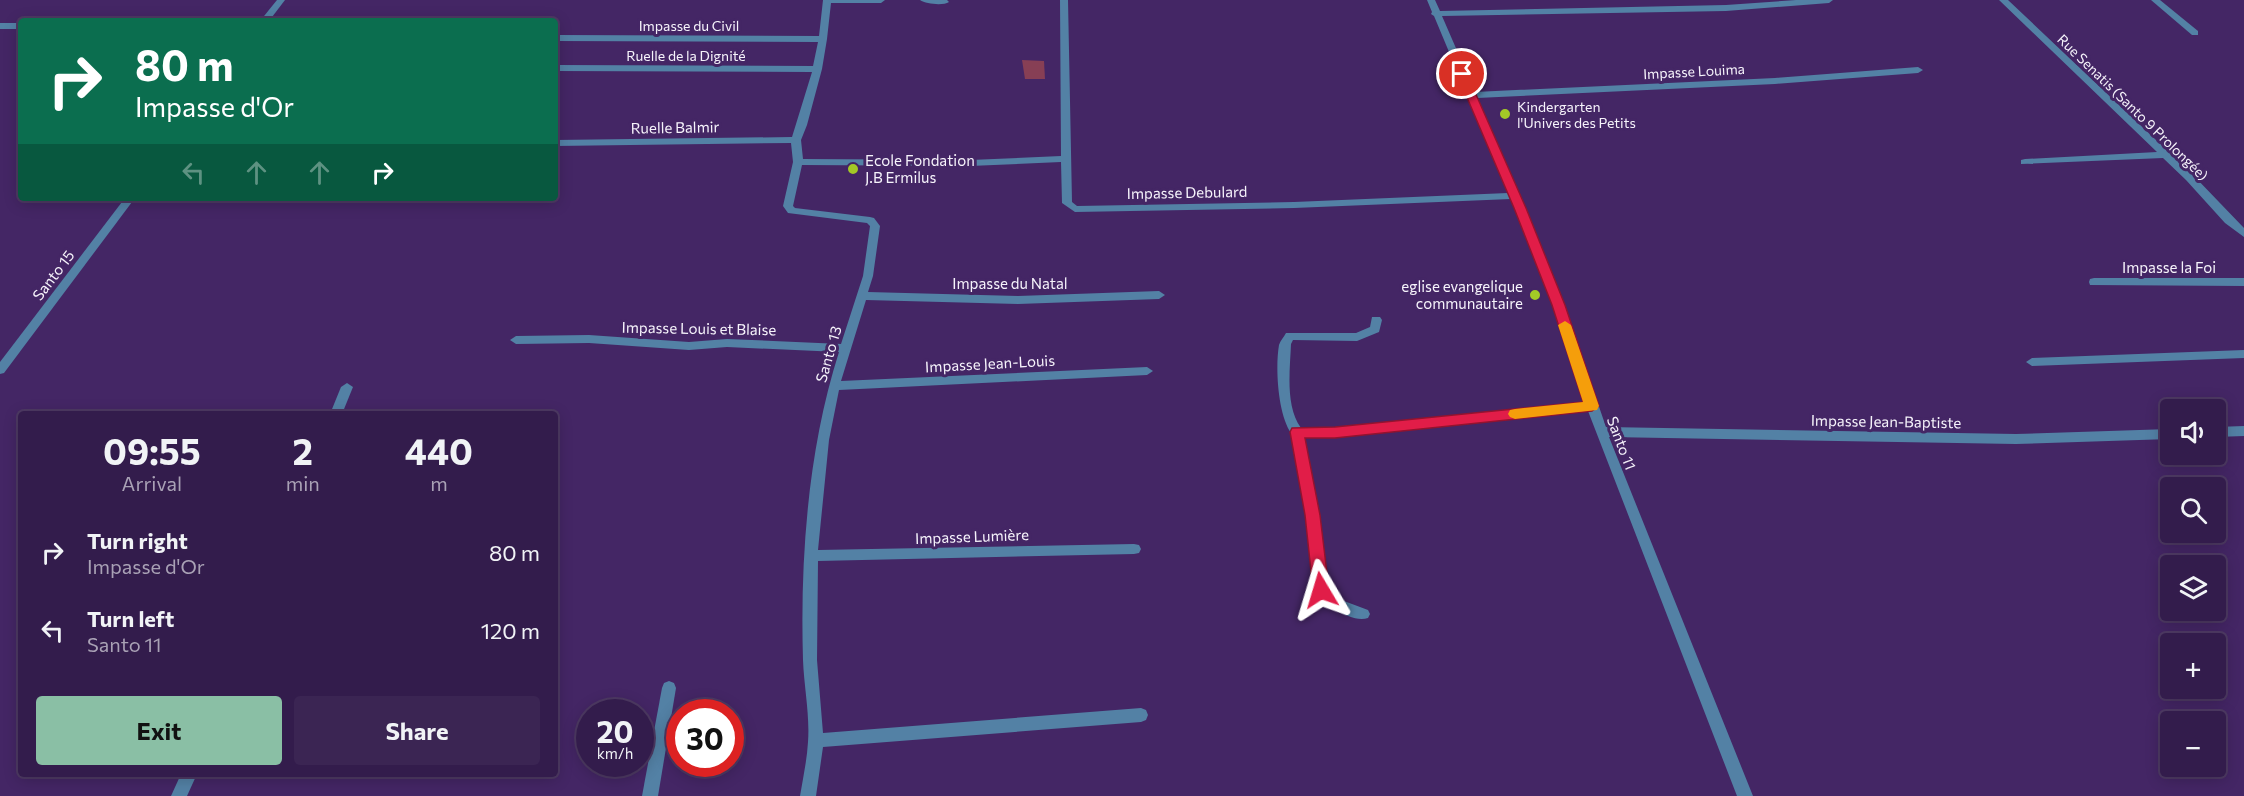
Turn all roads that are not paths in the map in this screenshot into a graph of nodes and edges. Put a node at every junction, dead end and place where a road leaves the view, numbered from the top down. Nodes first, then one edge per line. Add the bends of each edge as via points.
1 (281, 0) edge
2 (881, 0) edge
3 (924, 0) edge
4 (1064, 0) edge
5 (1431, 0) edge
6 (1828, 0) edge
7 (2003, 0) edge
8 (2155, 0) edge
9 (827, 1) edge
10 (945, 2) dead end
11 (1723, 4) edge
12 (1435, 14) junction
13 (266, 18) edge
14 (0, 26) edge
15 (18, 26) edge
16 (2195, 33) dead end
17 (558, 38) edge
18 (823, 39) junction
19 (558, 68) edge
20 (817, 69) junction
21 (1918, 70) dead end
22 (1471, 95) junction
23 (796, 140) junction
24 (558, 143) edge
25 (2166, 155) junction
26 (1064, 159) junction
27 (798, 162) junction
28 (2025, 162) dead end
29 (1514, 196) junction
30 (128, 201) edge
31 (2244, 234) edge
32 (2094, 282) dead end
33 (2244, 282) edge
34 (1159, 295) dead end
35 (862, 296) junction
36 (1376, 320) dead end
37 (516, 340) dead end
38 (845, 348) junction
39 (2244, 354) edge
40 (2032, 362) dead end
41 (0, 370) edge
42 (1147, 371) dead end
43 (834, 386) junction
44 (347, 387) dead end
45 (1592, 406) junction
46 (337, 411) edge
47 (2244, 431) edge
48 (1297, 432) junction
49 (1601, 432) junction
50 (2226, 432) edge
51 (2160, 434) edge
52 (1134, 549) dead end
53 (811, 556) junction
54 (1362, 614) dead end
55 (669, 688) dead end
56 (1141, 715) dead end
57 (816, 741) junction
58 (188, 777) edge
59 (179, 796) edge
60 (650, 796) edge
61 (808, 796) edge
62 (1745, 796) edge

1 - 13 street
2 - 9 street
3 - 10 street
4 - 26 street, Impasse Debulard
5 - 12 street, Santo 11
6 - 11 street
7 - 25 street, Rue Senatis (Santo 9 Prolongée)
8 - 16 street
9 - 18 street, Santo 13
11 - 12 street
12 - 22 street, Santo 11
14 - 15 street
17 - 18 street, Impasse du Civil
18 - 20 street, Santo 13
19 - 20 street, Ruelle de la Dignité
20 - 23 street, Santo 13
21 - 22 street, Impasse Louima
22 - 29 street, Santo 11
23 - 24 street, Ruelle Balmir
23 - 27 street, Santo 13
25 - 28 street
25 - 31 street, Rue Senatis (Santo 9 Prolongée)
26 - 27 street
26 - 29 street, Impasse Debulard via 1066,204 1075,209
27 - 35 street, Santo 13 via 789,209 874,222
29 - 45 street, Santo 11 via 1558,305
30 - 41 street, Santo 15
32 - 33 street, Impasse la Foi
34 - 35 street, Impasse du Natal via 1018,300
35 - 38 street, Santo 13
36 - 48 street via 1375,329 1357,337 1287,339 1284,344 1289,421
37 - 38 street, Impasse Louis et Blaise
38 - 43 street, Santo 13
39 - 40 street
42 - 43 street, Impasse Jean-Louis
43 - 53 street, Santo 13 via 823,440
44 - 46 street
45 - 48 street via 1335,432
45 - 49 street, Santo 11
47 - 50 street
48 - 54 street via 1321,590 1340,607
49 - 51 street, Impasse Jean-Baptiste via 2016,440
49 - 62 street, Santo 11
52 - 53 street, Impasse Lumière
53 - 57 street, Santo 13 via 810,660
55 - 60 street
56 - 57 street
57 - 61 street, Santo 13
58 - 59 street

